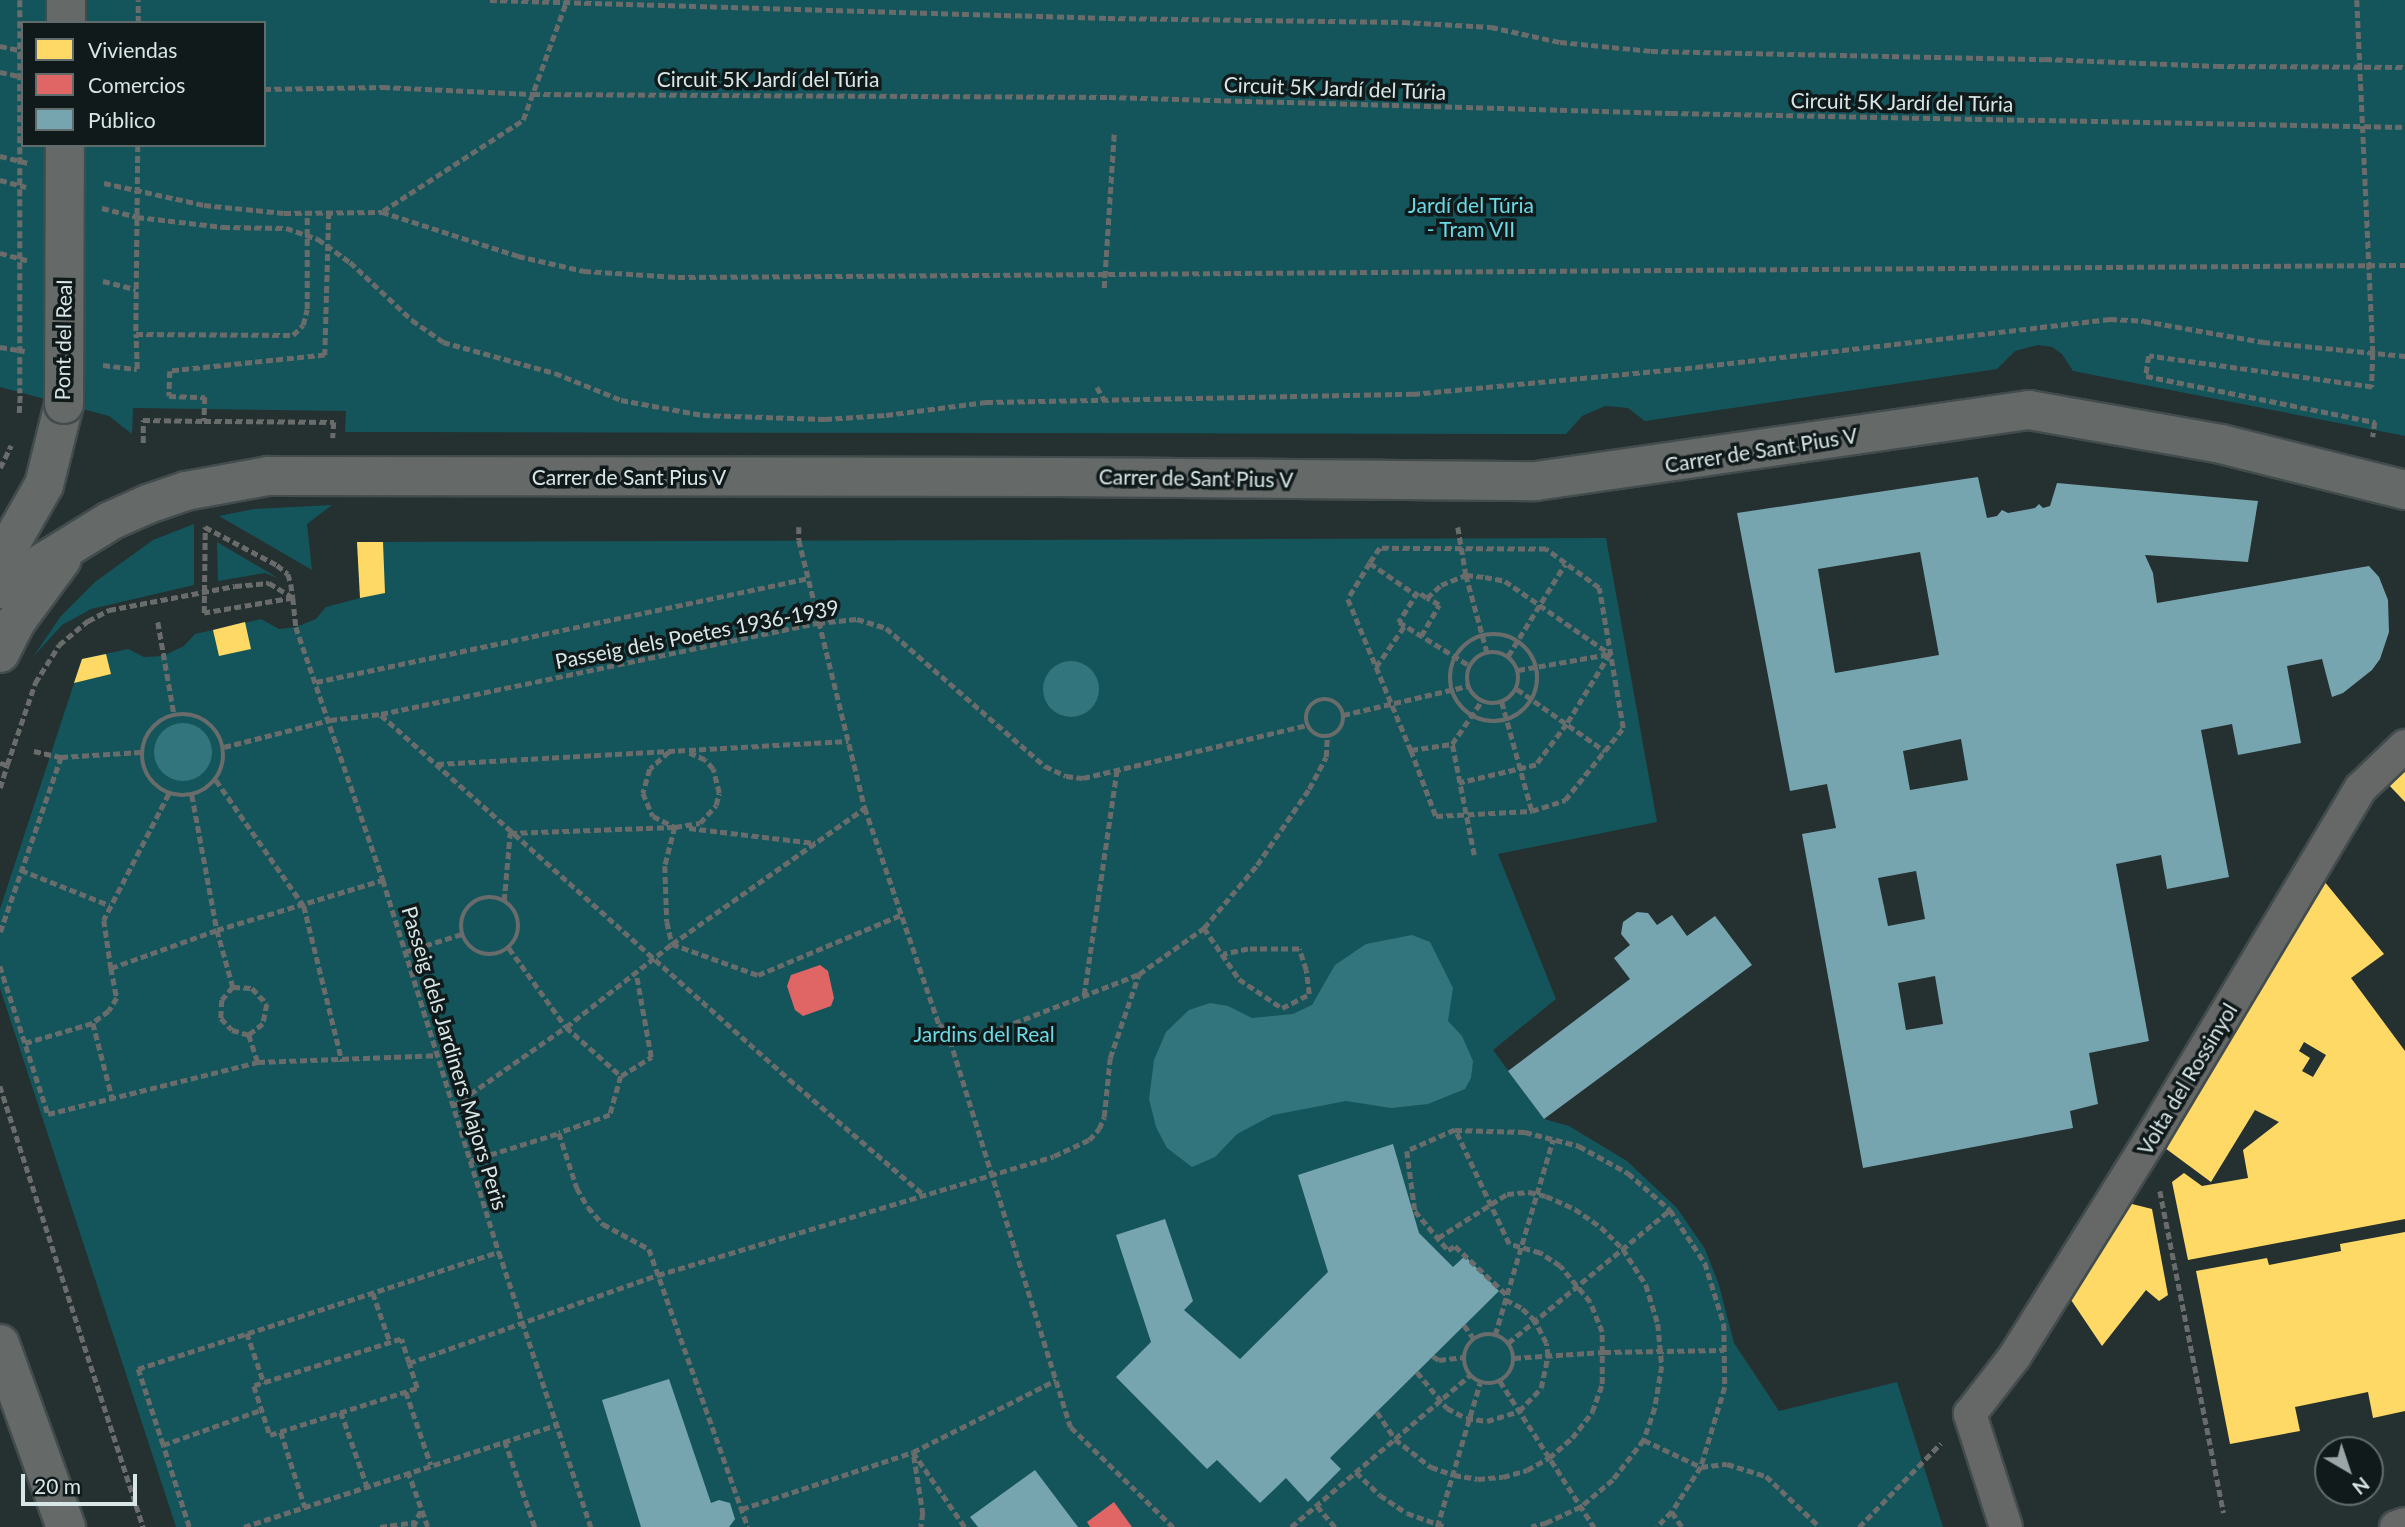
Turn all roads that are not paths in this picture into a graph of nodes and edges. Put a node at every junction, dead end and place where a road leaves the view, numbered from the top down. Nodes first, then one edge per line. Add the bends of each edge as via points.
1 (66, 0) edge
2 (66, 21) edge
3 (51, 155) edge
4 (2405, 490) edge
5 (72, 546) junction
6 (0, 562) edge
7 (0, 589) edge
8 (0, 653) edge
9 (2405, 746) edge
10 (0, 1344) edge
11 (2405, 1524) edge
12 (66, 1527) edge
13 (2006, 1527) edge
14 (2396, 1527) edge

1 - 2 main road
3 - 6 main road, Pont del Real, bridge via 64,404 44,485
4 - 5 main road, Carrer de Sant Pius V via 2221,444 2029,410 1536,481 268,477 198,488 148,504 110,521
5 - 7 main road, Carrer de Sant Pius V
5 - 8 main road via 15,623
9 - 13 street, Volta del Rossinyol via 2361,788 2150,1140 2015,1356 1970,1415
10 - 12 main road
11 - 14 street

